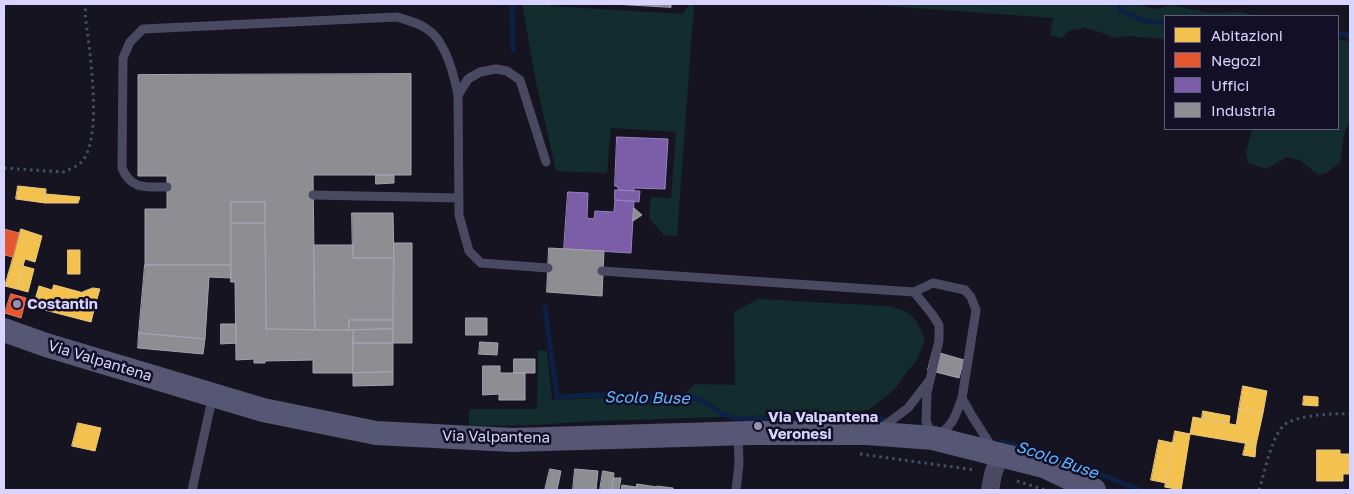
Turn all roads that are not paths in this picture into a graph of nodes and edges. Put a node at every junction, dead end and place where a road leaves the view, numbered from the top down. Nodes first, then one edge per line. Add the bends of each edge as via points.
1 (458, 95) junction
2 (546, 162) dead end
3 (167, 187) dead end
4 (313, 195) dead end
5 (458, 198) junction
6 (548, 268) dead end
7 (602, 272) dead end
8 (914, 292) junction
9 (4, 330) edge
10 (929, 380) junction
11 (213, 395) junction
12 (962, 398) junction
13 (867, 433) junction
14 (738, 434) junction
15 (933, 438) junction
16 (998, 454) junction
17 (192, 490) edge
18 (736, 490) edge
19 (990, 490) edge
20 (1094, 490) edge

1 - 2 lane via 468,79 480,72 507,71 520,80
1 - 3 lane via 456,81 440,41 427,28 397,17 143,28 130,42 123,58 122,168 135,185
1 - 5 lane
4 - 5 lane
5 - 6 lane via 459,215 470,250 482,263
7 - 8 lane
8 - 10 lane via 939,326 939,340
8 - 12 lane via 932,283 965,290 971,297 976,310
9 - 11 street, Via Valpantena
10 - 13 lane via 908,408 884,428
10 - 15 lane via 926,422
11 - 14 street, Via Valpantena via 263,410 376,433 512,440
11 - 17 lane
12 - 15 lane via 958,412 946,431
12 - 16 lane
13 - 14 street, Via Valpantena
13 - 15 street, Via Valpantena
14 - 18 lane
15 - 16 street, Via Valpantena
16 - 19 street
16 - 20 street, Via Valpantena via 1044,466

